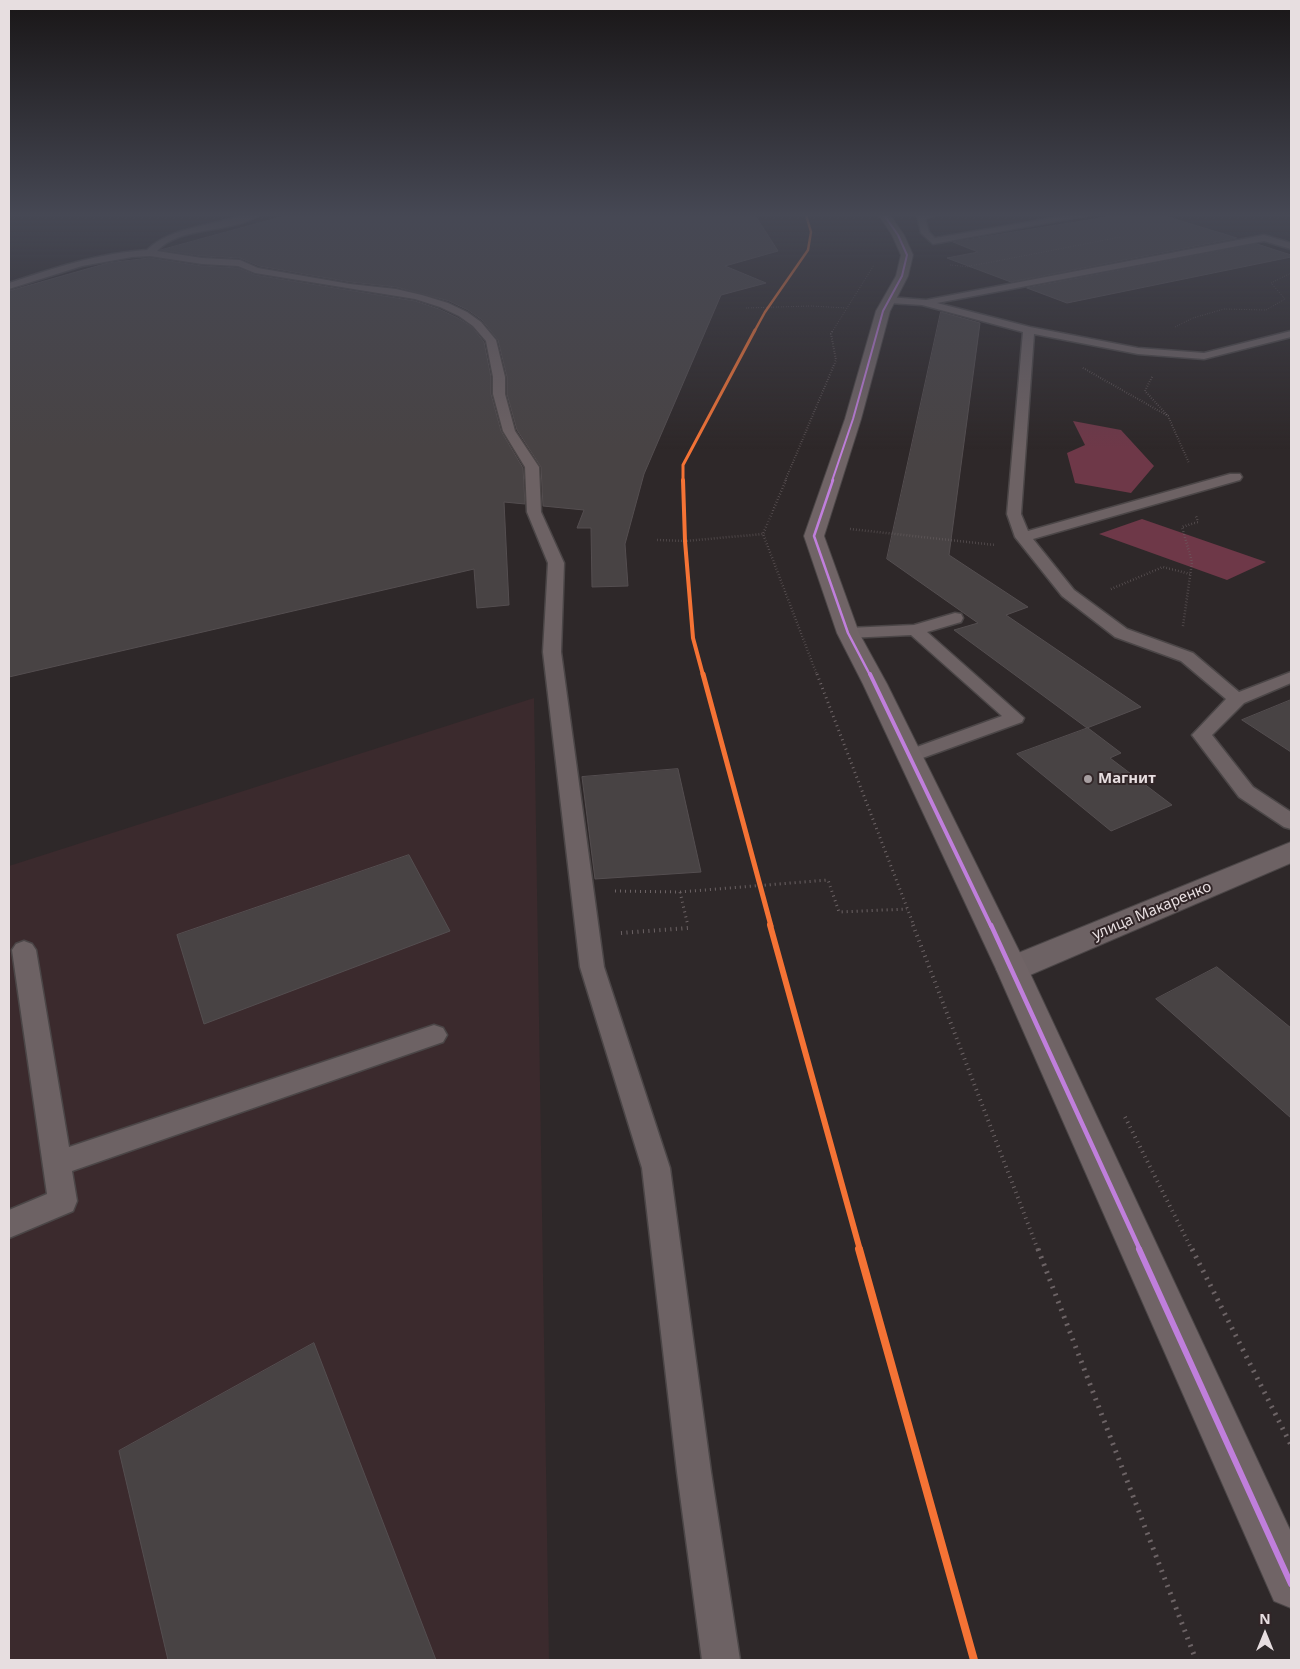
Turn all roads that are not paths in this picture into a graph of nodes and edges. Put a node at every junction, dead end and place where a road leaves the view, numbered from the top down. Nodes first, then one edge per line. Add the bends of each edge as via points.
1 (399, 293) edge
2 (893, 293) edge
3 (971, 293) edge
4 (889, 300) junction
5 (922, 302) junction
6 (1029, 330) junction
7 (1291, 334) edge
8 (1234, 477) dead end
9 (1027, 541) junction
10 (955, 618) dead end
11 (915, 630) junction
12 (848, 634) junction
13 (1291, 676) edge
14 (1237, 699) junction
15 (910, 756) junction
16 (1291, 822) edge
17 (1291, 852) edge
18 (24, 950) dead end
19 (1012, 969) junction
20 (434, 1036) dead end
21 (56, 1164) junction
22 (9, 1224) edge
23 (1291, 1584) edge
24 (721, 1660) edge

1 - 24 lane via 444,305 463,314 491,340 509,431 532,466 534,512 556,563 552,652 592,967 656,1168
2 - 4 main road
3 - 5 lane
4 - 5 lane
4 - 12 main road via 814,536
5 - 6 lane
6 - 7 lane via 1138,351 1204,356
6 - 9 lane via 1014,514
8 - 9 lane
9 - 14 lane via 1068,593 1121,633 1187,657
10 - 11 lane
11 - 12 lane
11 - 15 lane via 1015,718
12 - 15 main road
13 - 14 lane
14 - 16 lane via 1202,735 1246,792
15 - 19 main road
17 - 19 street, улица Макаренко
18 - 21 lane
19 - 23 main road
20 - 21 lane
21 - 22 lane via 63,1201

